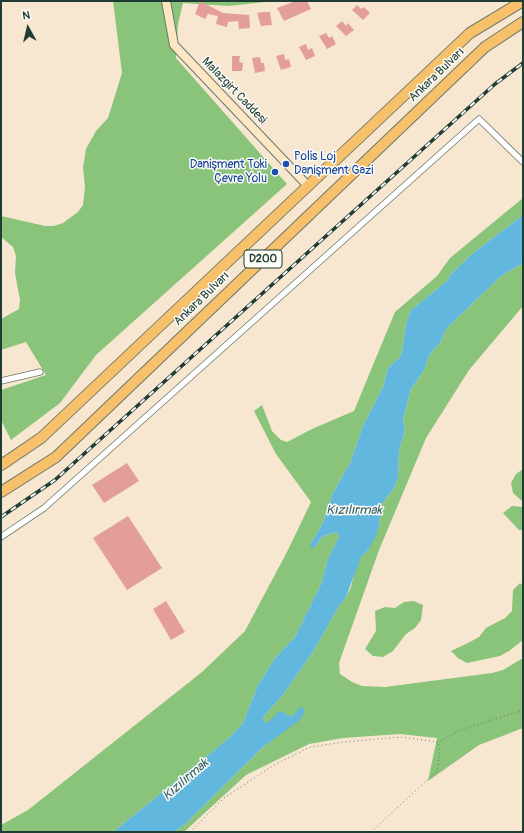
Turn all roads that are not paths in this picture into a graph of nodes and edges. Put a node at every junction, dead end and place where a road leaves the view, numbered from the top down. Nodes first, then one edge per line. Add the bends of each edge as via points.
1 (166, 1) edge
2 (523, 1) edge
3 (523, 22) edge
4 (523, 162) edge
5 (308, 186) junction
6 (40, 372) dead end
7 (1, 381) edge
8 (1, 465) edge
9 (1, 492) edge
10 (1, 537) edge

1 - 5 street, Malazgirt Caddesi via 174,45
2 - 5 highway, Ankara Bulvarı / D200 via 470,33
3 - 9 highway, Ankara Bulvarı / D200 via 484,47 56,458
4 - 10 street via 479,119 44,508
5 - 8 highway, Ankara Bulvarı / D200 via 41,438
6 - 7 street

